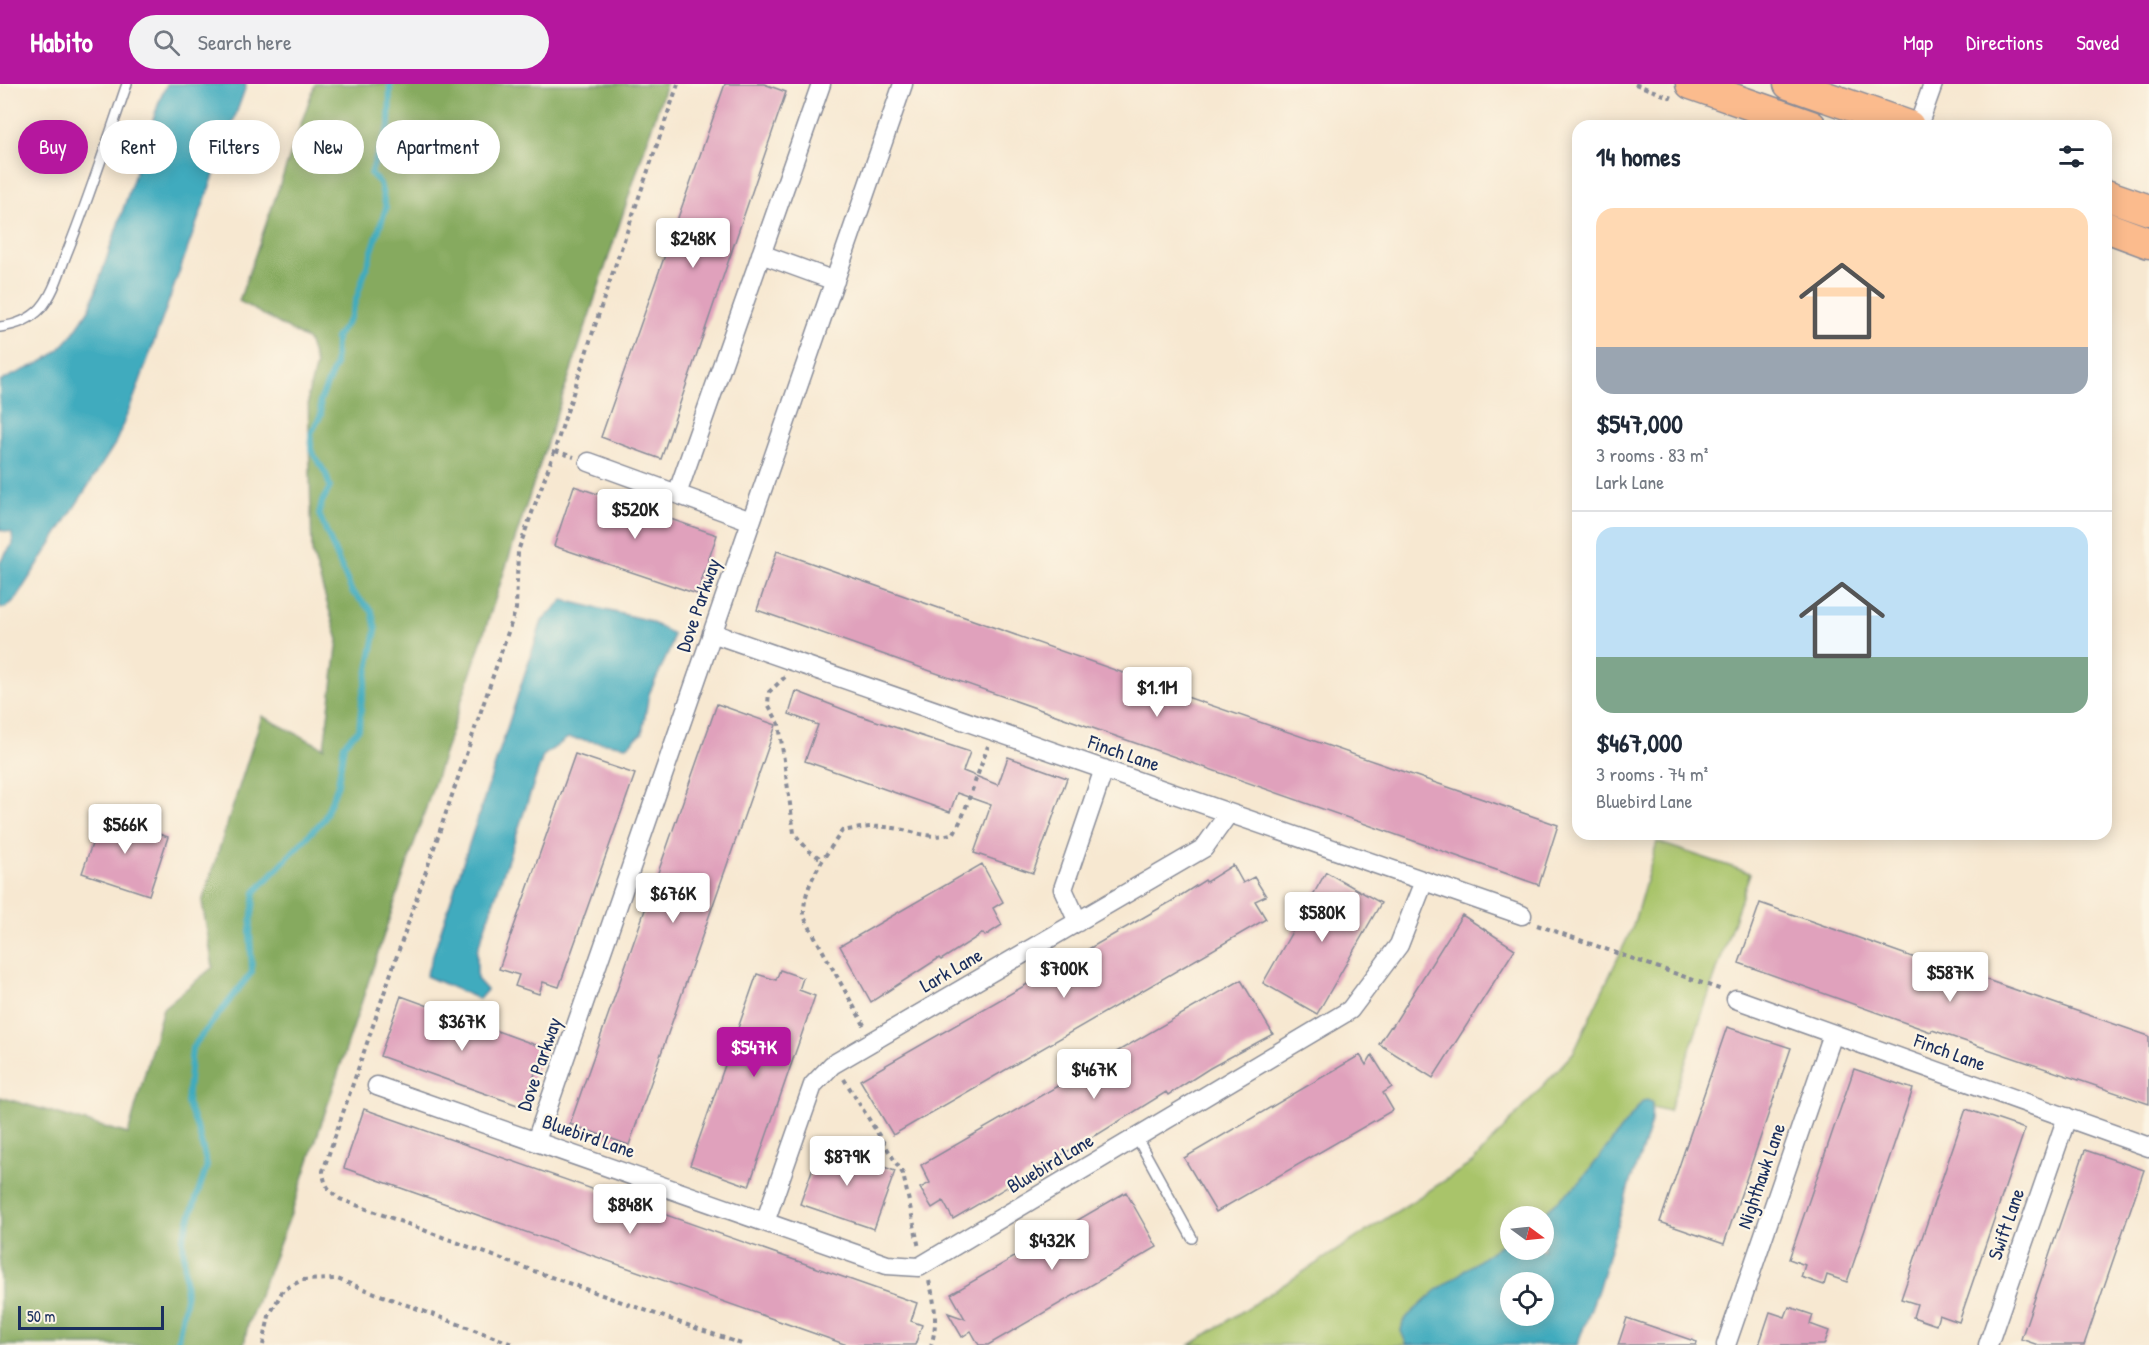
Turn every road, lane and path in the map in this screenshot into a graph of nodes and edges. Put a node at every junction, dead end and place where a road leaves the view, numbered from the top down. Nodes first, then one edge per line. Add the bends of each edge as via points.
1 (127, 84) edge
2 (678, 84) edge
3 (820, 84) edge
4 (903, 84) edge
5 (1691, 84) edge
6 (1789, 84) edge
7 (1933, 84) edge
8 (1794, 120) edge
9 (1892, 120) edge
10 (1920, 120) edge
11 (2112, 197) edge
12 (2149, 210) edge
13 (2112, 229) edge
14 (2149, 243) edge
15 (761, 254) junction
16 (835, 281) junction
17 (0, 327) edge
18 (589, 462) dead end
19 (677, 494) junction
20 (752, 520) junction
21 (712, 633) junction
22 (802, 664) junction
23 (994, 731) junction
24 (1104, 769) junction
25 (1229, 813) junction
26 (823, 860) junction
27 (1424, 880) junction
28 (1522, 915) joint
29 (1078, 922) junction
30 (1736, 999) joint
31 (1833, 1034) junction
32 (873, 1041) junction
33 (835, 1064) junction
34 (377, 1086) dead end
35 (2067, 1117) junction
36 (1137, 1138) junction
37 (536, 1141) junction
38 (2149, 1147) edge
39 (765, 1222) junction
40 (1192, 1238) dead end
41 (924, 1264) junction
42 (1729, 1338) edge
43 (263, 1345) edge
44 (515, 1345) edge
45 (744, 1345) edge
46 (931, 1345) edge
47 (1989, 1345) edge

1 - 17 lane via 51,293 30,318
2 - 45 path via 518,551 516,609 323,1171 329,1191 340,1199
3 - 15 street
4 - 16 street, Dove Parkway
5 - 8 highway
6 - 9 highway
7 - 10 street
11 - 12 highway
13 - 14 highway
15 - 16 street
15 - 19 street
16 - 20 street, Dove Parkway
18 - 19 street
19 - 20 street
20 - 21 street, Dove Parkway
21 - 22 street, Finch Lane
21 - 37 street, Dove Parkway
22 - 23 street, Finch Lane
22 - 26 path via 777,682 769,692 768,704 779,724 794,833
23 - 24 street, Finch Lane
23 - 26 path via 954,833 939,838 871,826 842,831
24 - 25 street, Finch Lane
24 - 29 street via 1063,889
25 - 27 street, Finch Lane
25 - 29 street, Lark Lane via 1204,848
26 - 32 path via 806,892 804,917
27 - 28 street, Finch Lane
27 - 36 street, Bluebird Lane via 1399,945 1350,1010
28 - 30 path via 1532,923 1721,988
29 - 32 street, Lark Lane
30 - 31 street, Finch Lane
31 - 35 street, Finch Lane
31 - 42 street, Nighthawk Lane
32 - 33 street, Lark Lane
33 - 39 street, Lark Lane via 813,1085
33 - 41 path via 903,1174
34 - 37 street, Bluebird Lane
35 - 38 street, Finch Lane
35 - 47 street, Swift Lane
36 - 40 lane
36 - 41 street, Bluebird Lane
37 - 39 street, Bluebird Lane
39 - 41 street, Bluebird Lane via 887,1265
41 - 46 path via 934,1296
43 - 44 path via 269,1316 283,1290 302,1280 337,1280

